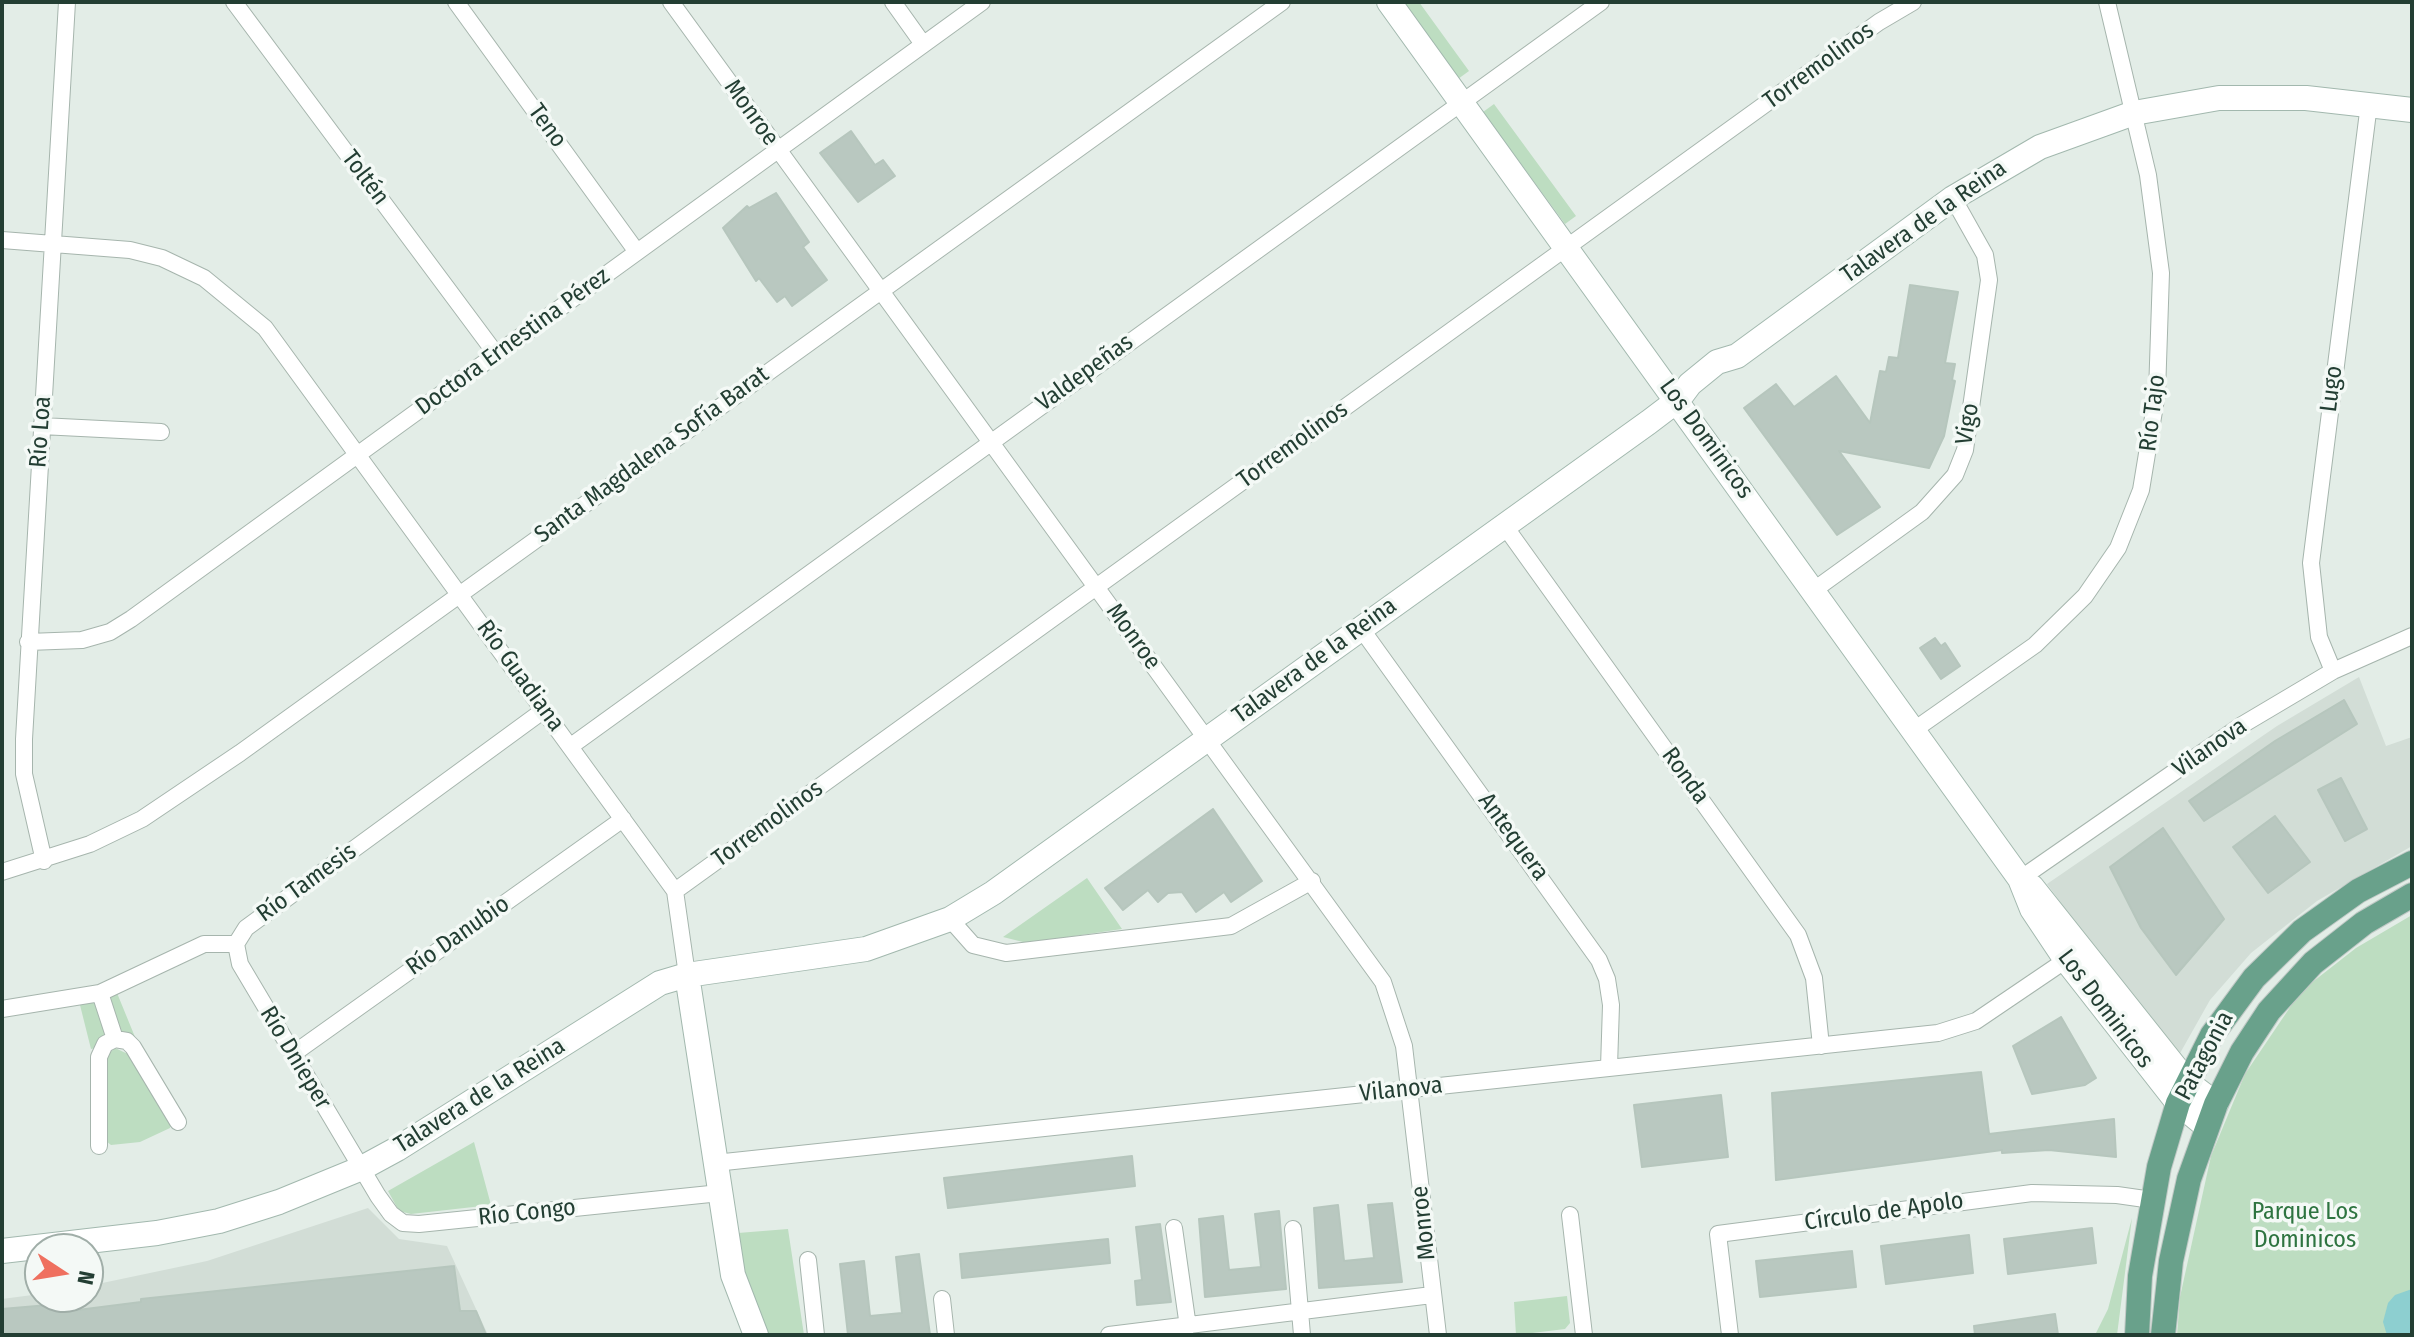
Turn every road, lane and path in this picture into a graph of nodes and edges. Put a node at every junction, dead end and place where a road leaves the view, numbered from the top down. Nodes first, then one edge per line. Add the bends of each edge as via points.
1 (67, 2) edge
2 (234, 2) edge
3 (456, 2) edge
4 (671, 2) edge
5 (893, 2) edge
6 (982, 2) edge
7 (1282, 2) edge
8 (1389, 2) edge
9 (1601, 2) edge
10 (1913, 2) edge
11 (2107, 2) edge
12 (923, 44) junction
13 (1462, 102) junction
14 (2369, 104) junction
15 (2412, 110) edge
16 (2134, 113) junction
17 (778, 151) junction
18 (1953, 198) junction
19 (2, 240) edge
20 (53, 243) junction
21 (1567, 247) junction
22 (637, 252) junction
23 (880, 291) junction
24 (496, 354) junction
25 (1678, 400) junction
26 (41, 426) junction
27 (161, 432) dead end
28 (990, 440) junction
29 (357, 455) junction
30 (1504, 525) junction
31 (1097, 586) junction
32 (1814, 590) junction
33 (459, 593) junction
34 (1360, 627) junction
35 (2412, 636) edge
36 (28, 642) junction
37 (2333, 671) junction
38 (544, 710) junction
39 (1914, 730) junction
40 (1207, 739) junction
41 (571, 746) junction
42 (623, 819) junction
43 (44, 861) junction
44 (2412, 863) edge
45 (2, 872) edge
46 (2020, 879) junction
47 (1312, 881) junction
48 (675, 891) junction
49 (2412, 895) edge
50 (950, 919) junction
51 (236, 944) junction
52 (2066, 960) junction
53 (687, 975) junction
54 (100, 993) junction
55 (2, 1009) edge
56 (115, 1039) junction
57 (1821, 1046) junction
58 (293, 1054) junction
59 (1609, 1067) junction
60 (1410, 1089) junction
61 (2183, 1092) junction
62 (2211, 1115) junction
63 (178, 1122) dead end
64 (99, 1146) dead end
65 (715, 1163) junction
66 (362, 1168) junction
67 (720, 1193) junction
68 (2152, 1200) junction
69 (1570, 1215) dead end
70 (1174, 1228) dead end
71 (1293, 1229) dead end
72 (2, 1251) edge
73 (808, 1260) dead end
74 (1432, 1295) junction
75 (942, 1299) dead end
76 (1299, 1313) junction
77 (1188, 1327) junction
78 (2135, 1328) edge
79 (756, 1335) edge
80 (816, 1335) edge
81 (946, 1335) edge
82 (1109, 1335) edge
83 (1302, 1335) edge
84 (1438, 1335) edge
85 (1584, 1335) edge
86 (1730, 1335) edge
87 (2163, 1335) edge

1 - 20 street, Río Loa
2 - 24 street, Toltén
3 - 22 street, Teno
4 - 17 street, Monroe
5 - 12 street
6 - 12 street, Doctora Ernestina Pérez
7 - 23 street, Santa Magdalena Sofía Barat
8 - 13 street, Los Dominicos
9 - 13 street, Valdepeñas
10 - 21 street, Torremolinos
11 - 16 street, Río Tajo
12 - 17 street, Doctora Ernestina Pérez
13 - 21 street, Los Dominicos
13 - 28 street, Valdepeñas
14 - 15 street, Talavera de la Reina
14 - 16 street, Talavera de la Reina via 2259,96
14 - 37 street, Lugo via 2311,563 2319,637
16 - 18 street, Talavera de la Reina via 2040,147
16 - 39 street, Río Tajo via 2154,208 2162,308 2151,441 2134,511 2104,573 2059,623
17 - 22 street, Doctora Ernestina Pérez
17 - 23 street, Monroe
18 - 25 street, Talavera de la Reina via 1737,356 1717,362
18 - 32 street, Vigo via 1980,243 1989,280 1965,450 1949,483 1922,512
19 - 20 street, Río Guadiana
20 - 26 street, Río Loa
20 - 29 street, Río Guadiana via 146,253 204,278 265,328
21 - 25 street, Los Dominicos
21 - 31 street, Torremolinos
22 - 24 street, Doctora Ernestina Pérez
23 - 28 street, Monroe
23 - 33 street, Santa Magdalena Sofía Barat
24 - 29 street, Doctora Ernestina Pérez
25 - 30 street, Talavera de la Reina
25 - 32 street, Los Dominicos
26 - 27 street
26 - 36 street, Río Loa
28 - 31 street, Monroe
28 - 41 street, Valdepeñas
29 - 33 street, Río Guadiana
29 - 36 street, Doctora Ernestina Pérez via 110,632 82,640
30 - 34 street, Talavera de la Reina
30 - 57 street, Ronda via 1798,935 1814,978
31 - 40 street, Monroe
31 - 48 street, Torremolinos
32 - 39 street, Los Dominicos
33 - 38 street, Río Guadiana
33 - 43 street, Santa Magdalena Sofía Barat via 142,819
34 - 40 street, Talavera de la Reina
34 - 59 street, Antequera via 1599,960 1611,1005
35 - 37 street, Vilanova
36 - 43 street, Río Loa via 24,774
37 - 46 street, Vilanova via 2242,725
38 - 41 street, Río Guadiana
38 - 51 street, Río Tamesis via 246,928
39 - 46 street, Los Dominicos
40 - 47 street, Monroe
40 - 50 street, Talavera de la Reina
41 - 42 street, Río Guadiana
42 - 48 street, Río Guadiana
42 - 58 street, Río Danubio
43 - 45 street, Santa Magdalena Sofía Barat
44 - 61 main road, Patagonia via 2342,900 2282,948 2228,1011
46 - 52 street, Los Dominicos via 2032,909
46 - 61 street, Los Dominicos via 2043,898
47 - 50 street via 1231,926 1006,953 973,945
47 - 60 street, Monroe via 1383,982 1397,1015
48 - 53 street, Río Guadiana
49 - 62 main road, Patagonia via 2350,932 2296,980 2251,1038
50 - 53 street, Talavera de la Reina via 866,949
51 - 54 street, Río Tamesis via 204,944
51 - 58 street, Río Dnieper via 240,964
52 - 57 street, Vilanova via 2010,1001 1961,1027
52 - 61 street, Los Dominicos
53 - 65 street, Río Guadiana
53 - 66 street, Talavera de la Reina via 660,983
54 - 55 street, Río Tamesis
54 - 56 street
56 - 63 street via 133,1047
56 - 64 street via 105,1044 99,1057
57 - 59 street, Vilanova
58 - 66 street, Río Dnieper
59 - 60 street, Vilanova
60 - 65 street, Vilanova
60 - 74 street, Monroe
61 - 62 street, Los Dominicos
61 - 68 main road, Patagonia
62 - 87 main road, Patagonia via 2176,1233
65 - 67 street, Río Guadiana
66 - 67 street, Río Congo via 391,1214 411,1224
66 - 72 street, Talavera de la Reina via 219,1221 120,1239
67 - 79 street, Río Guadiana via 733,1275
68 - 78 main road, Patagonia
68 - 86 street, Círculo de Apolo via 2032,1193 1718,1234
69 - 85 street
70 - 77 street
71 - 76 street
73 - 80 street
74 - 76 street
74 - 84 street, Monroe
75 - 81 street
76 - 77 street
76 - 83 street
77 - 82 street

